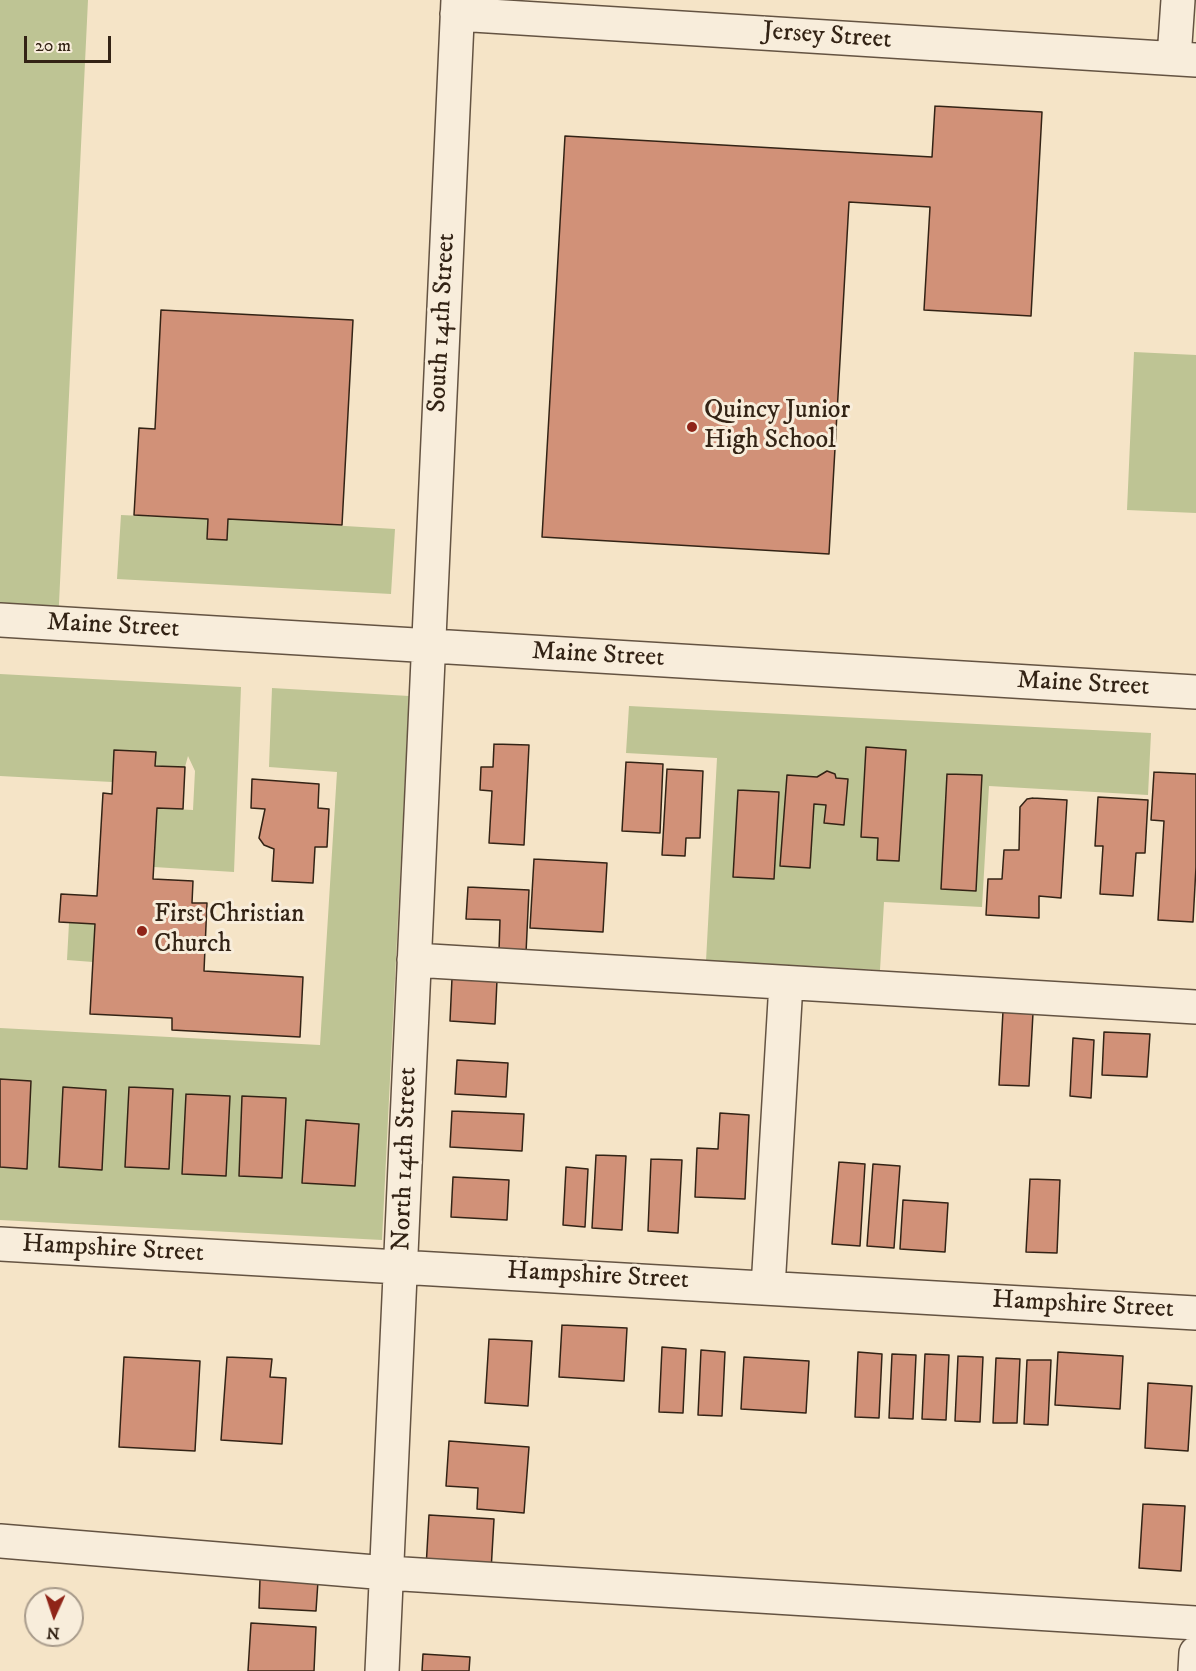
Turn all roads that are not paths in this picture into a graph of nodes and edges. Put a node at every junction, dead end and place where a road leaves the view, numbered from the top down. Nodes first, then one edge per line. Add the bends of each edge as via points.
1 (1178, 0) edge
2 (458, 7) edge
3 (1185, 59) edge
4 (0, 620) edge
5 (427, 646) junction
6 (1196, 692) edge
7 (414, 960) junction
8 (786, 983) junction
9 (1196, 1007) edge
10 (0, 1244) edge
11 (402, 1266) junction
12 (768, 1288) junction
13 (1196, 1313) edge
14 (0, 1540) edge
15 (387, 1573) junction
16 (1196, 1623) edge
17 (1196, 1653) edge
18 (382, 1671) edge
19 (1195, 1671) edge

1 - 3 street
2 - 3 street, Jersey Street
2 - 5 street, South 14th Street
4 - 5 street, Maine Street
5 - 6 street, Maine Street
5 - 7 street, North 14th Street
7 - 8 street
7 - 11 street, North 14th Street
8 - 9 street
8 - 12 street
10 - 11 street, Hampshire Street
11 - 12 street, Hampshire Street
11 - 15 street, North 14th Street
12 - 13 street, Hampshire Street
14 - 15 street
15 - 16 street
15 - 18 street, North 14th Street
17 - 19 street

